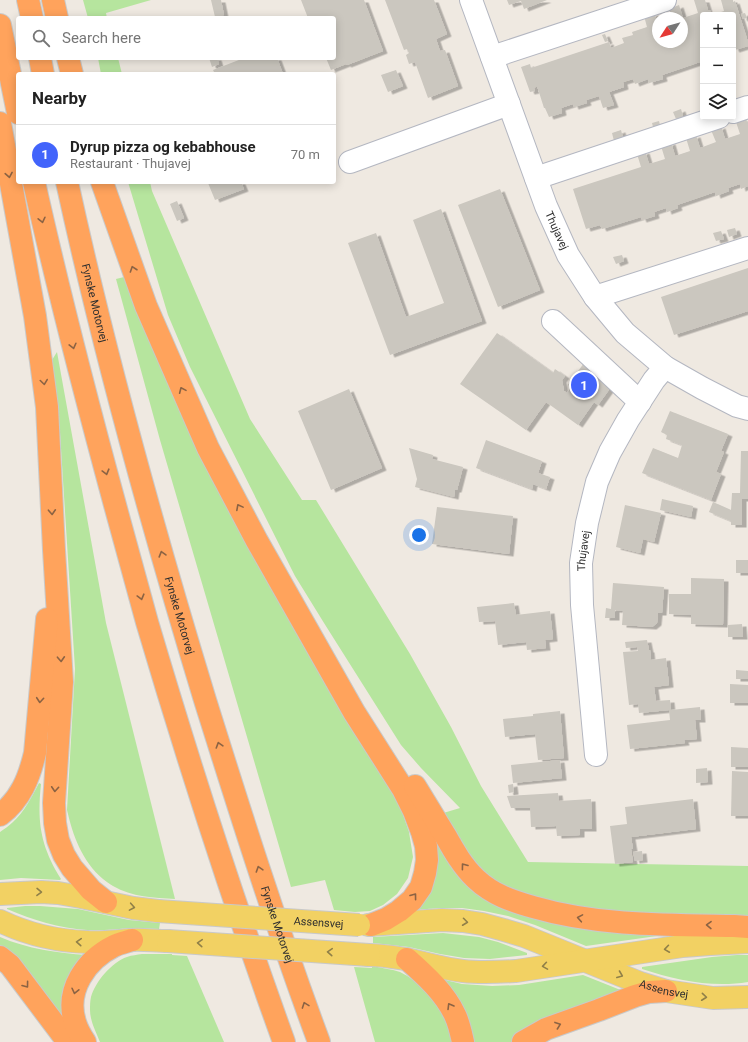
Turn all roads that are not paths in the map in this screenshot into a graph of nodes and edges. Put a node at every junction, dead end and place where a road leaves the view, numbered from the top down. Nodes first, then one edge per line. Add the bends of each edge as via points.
1 (28, 0) edge
2 (53, 0) edge
3 (471, 0) edge
4 (665, 0) edge
5 (32, 16) edge
6 (57, 16) edge
7 (0, 25) edge
8 (492, 56) junction
9 (40, 60) edge
10 (68, 60) edge
11 (43, 72) edge
12 (72, 72) edge
13 (16, 103) edge
14 (509, 104) junction
15 (748, 107) edge
16 (736, 111) edge
17 (710, 120) edge
18 (0, 122) edge
19 (350, 162) dead end
20 (536, 178) junction
21 (34, 184) edge
22 (67, 184) edge
23 (103, 184) edge
24 (748, 248) edge
25 (595, 297) junction
26 (553, 321) dead end
27 (665, 367) junction
28 (640, 402) junction
29 (748, 409) edge
30 (258, 541) junction
31 (54, 550) junction
32 (596, 755) dead end
33 (0, 815) edge
34 (0, 894) edge
35 (106, 902) junction
36 (0, 921) edge
37 (365, 925) junction
38 (748, 927) edge
39 (132, 940) junction
40 (748, 942) edge
41 (0, 956) edge
42 (407, 959) junction
43 (584, 960) junction
44 (666, 992) junction
45 (748, 997) edge
46 (68, 1042) edge
47 (85, 1042) edge
48 (284, 1042) edge
49 (319, 1042) edge
50 (463, 1042) edge
51 (523, 1042) edge

1 - 5 highway
2 - 6 highway
3 - 8 street, Thujavej
4 - 8 street
7 - 13 highway
8 - 14 street, Thujavej
9 - 11 highway
10 - 12 highway
14 - 19 street
14 - 20 street, Thujavej
15 - 16 street
17 - 20 street
18 -> 31 highway via 35,316 47,407
20 - 25 street, Thujavej via 568,256
21 -> 48 highway via 52,264 147,622 202,802
49 -> 22 highway, Fynske Motorvej via 233,791 177,608 127,430 83,257
30 -> 23 highway via 208,448 169,359 146,306
24 - 25 street
25 - 27 street, Thujavej via 626,333
26 - 28 street
27 - 28 street, Thujavej
27 - 29 street, Thujavej via 737,406
28 - 32 street, Thujavej via 610,452 597,482 581,563 582,605
37 -> 30 highway via 386,919 412,900 421,887 425,873 426,846 414,811 402,788 354,712
38 -> 30 highway via 647,924 580,918 508,900 484,886 459,858
31 -> 33 highway via 35,753 23,789
31 -> 35 highway via 62,682 54,823 58,840 72,868 91,890
34 -> 35 main road, Assensvej via 46,892
35 -> 37 main road, Assensvej, bridge via 158,911
39 -> 36 main road, Assensvej via 66,941 26,932
37 -> 43 main road, Assensvej via 442,920 482,924 524,936
42 -> 39 main road, Assensvej, bridge
39 -> 47 highway via 102,953 89,964 74,989 72,1004 75,1022
40 -> 43 main road, Assensvej via 683,946
41 -> 46 highway via 14,970
43 -> 42 main road, Assensvej via 516,971 490,972 437,967
50 -> 42 highway via 456,1016 448,1002
43 -> 44 main road, Assensvej
44 -> 45 main road, Assensvej via 713,998
51 -> 44 highway via 546,1029 635,996 649,992

